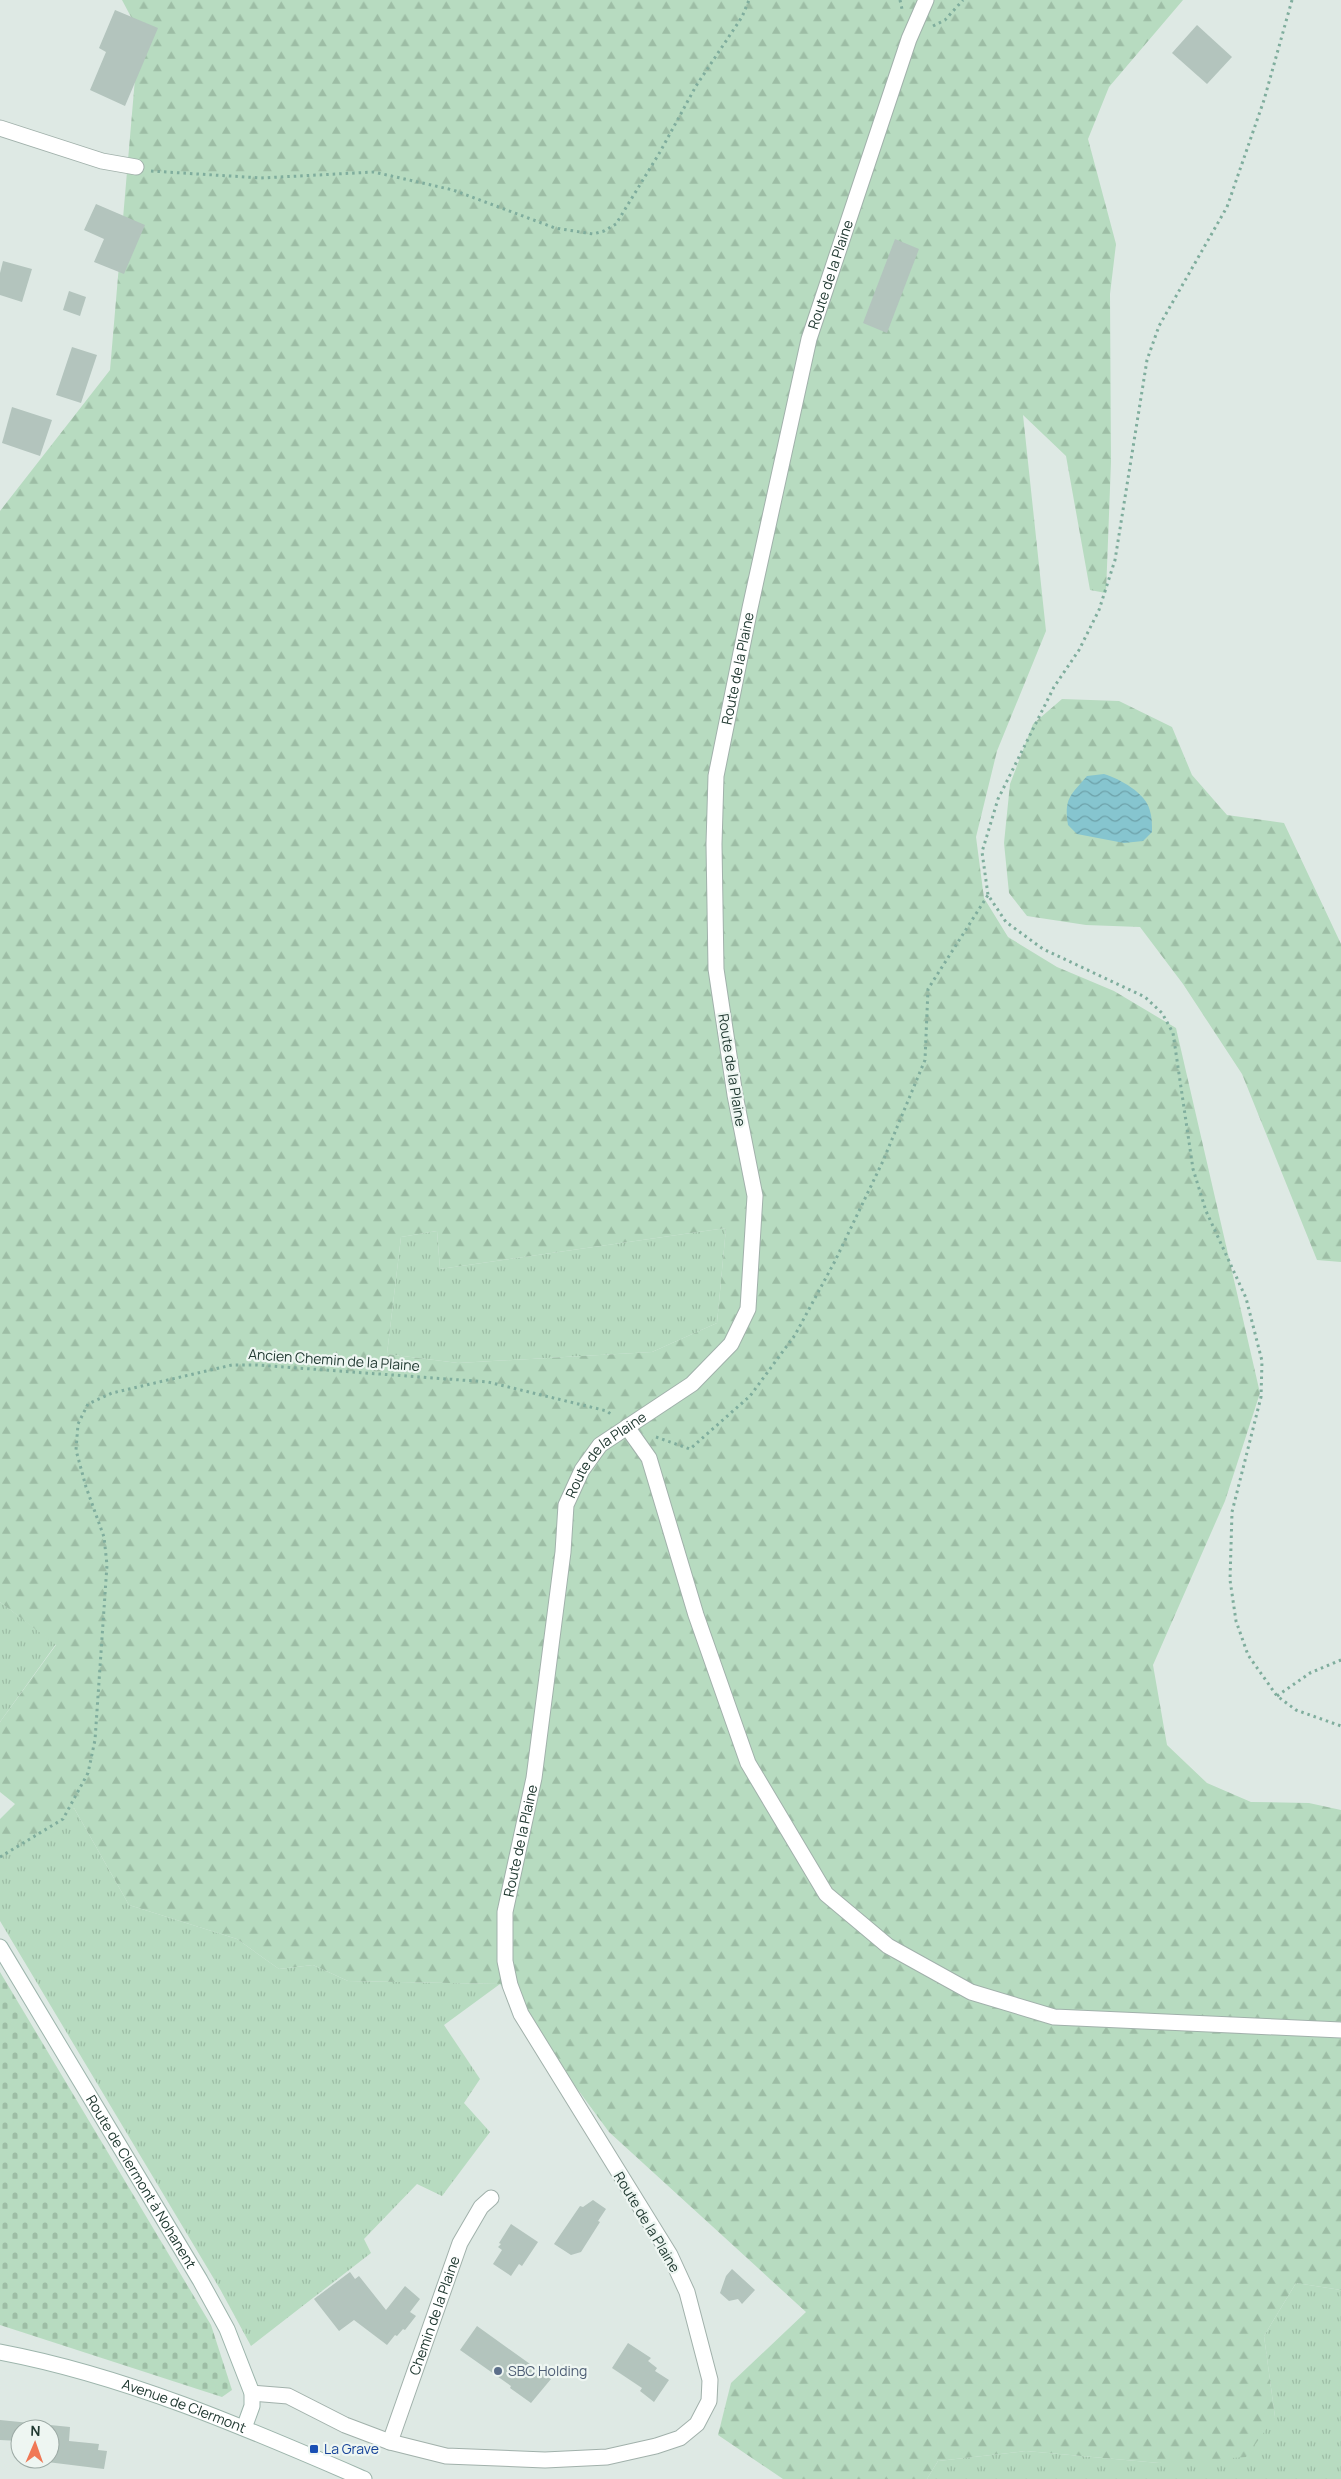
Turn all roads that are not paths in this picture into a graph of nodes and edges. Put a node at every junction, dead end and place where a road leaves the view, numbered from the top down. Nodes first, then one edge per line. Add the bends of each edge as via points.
1 (926, 0) edge
2 (0, 128) edge
3 (136, 167) road end
4 (627, 1427) junction
5 (0, 1947) edge
6 (1341, 2030) edge
7 (491, 2198) dead end
8 (0, 2352) edge
9 (252, 2394) junction
10 (244, 2428) junction
11 (390, 2442) junction
12 (364, 2479) edge

1 - 4 street, Route de la Plaine via 909,39 809,340 716,776 716,969 735,1095 755,1196 748,1309 731,1344 692,1384
2 - 3 street via 102,162
4 - 6 street via 648,1458 696,1616 748,1763 826,1894 888,1946 971,1992 1054,2017
4 - 11 street, Route de la Plaine via 600,1445 582,1470 566,1505 534,1778 505,1912 506,1961 510,1985 525,2021 670,2255 687,2292 710,2380 709,2401 697,2424 680,2438 607,2457 545,2460 446,2456
5 - 9 street, Route de Clermont à Nohanent via 200,2280 227,2329
7 - 11 street, Chemin de la Plaine via 481,2207 460,2243
8 - 10 street, Avenue de Clermont via 96,2374
9 - 10 street via 252,2406
9 - 11 street, Route de la Plaine via 288,2396 345,2425
10 - 12 street, Avenue de Clermont

